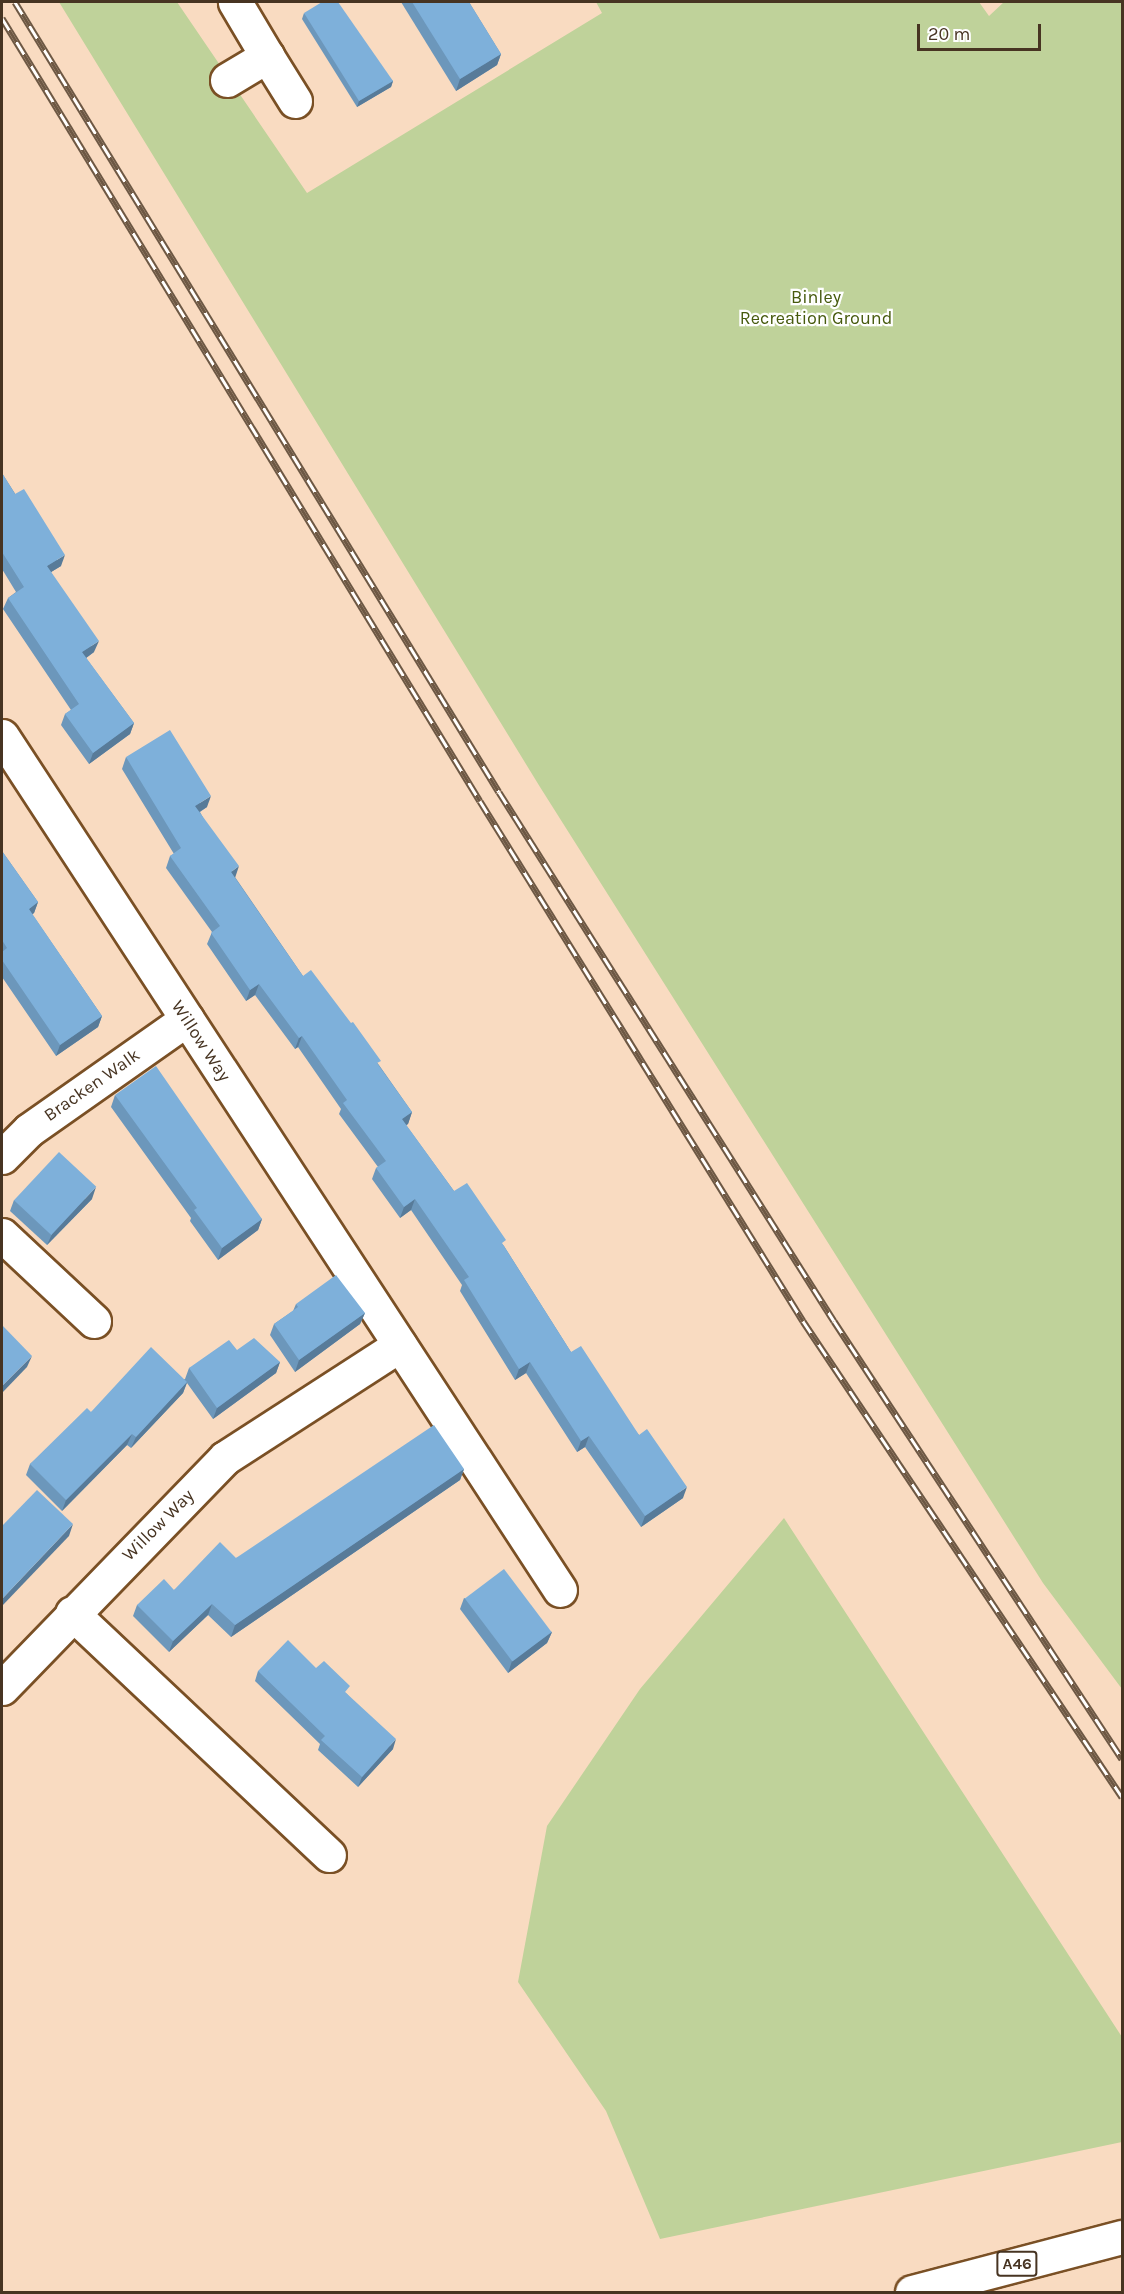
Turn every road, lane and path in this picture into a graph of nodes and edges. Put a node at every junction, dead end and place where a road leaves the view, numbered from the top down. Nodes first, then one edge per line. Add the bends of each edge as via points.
1 (235, 2) edge
2 (267, 56) junction
3 (227, 80) dead end
4 (295, 101) dead end
5 (2, 736) edge
6 (187, 1019) junction
7 (2, 1157) edge
8 (2, 1235) edge
9 (94, 1321) dead end
10 (400, 1345) junction
11 (560, 1590) dead end
12 (72, 1613) junction
13 (2, 1688) edge
14 (329, 1855) dead end
15 (1122, 2237) edge
16 (912, 2292) edge

1 - 2 main road
2 - 3 main road
2 - 4 main road
5 - 6 main road, Willow Way
6 - 7 main road, Bracken Walk via 29,1130
6 - 10 main road, Willow Way
8 - 9 main road
10 - 11 main road, Willow Way
10 - 12 main road, Willow Way via 225,1458
12 - 13 main road, Willow Way
12 - 14 main road
15 - 16 main road, A46

